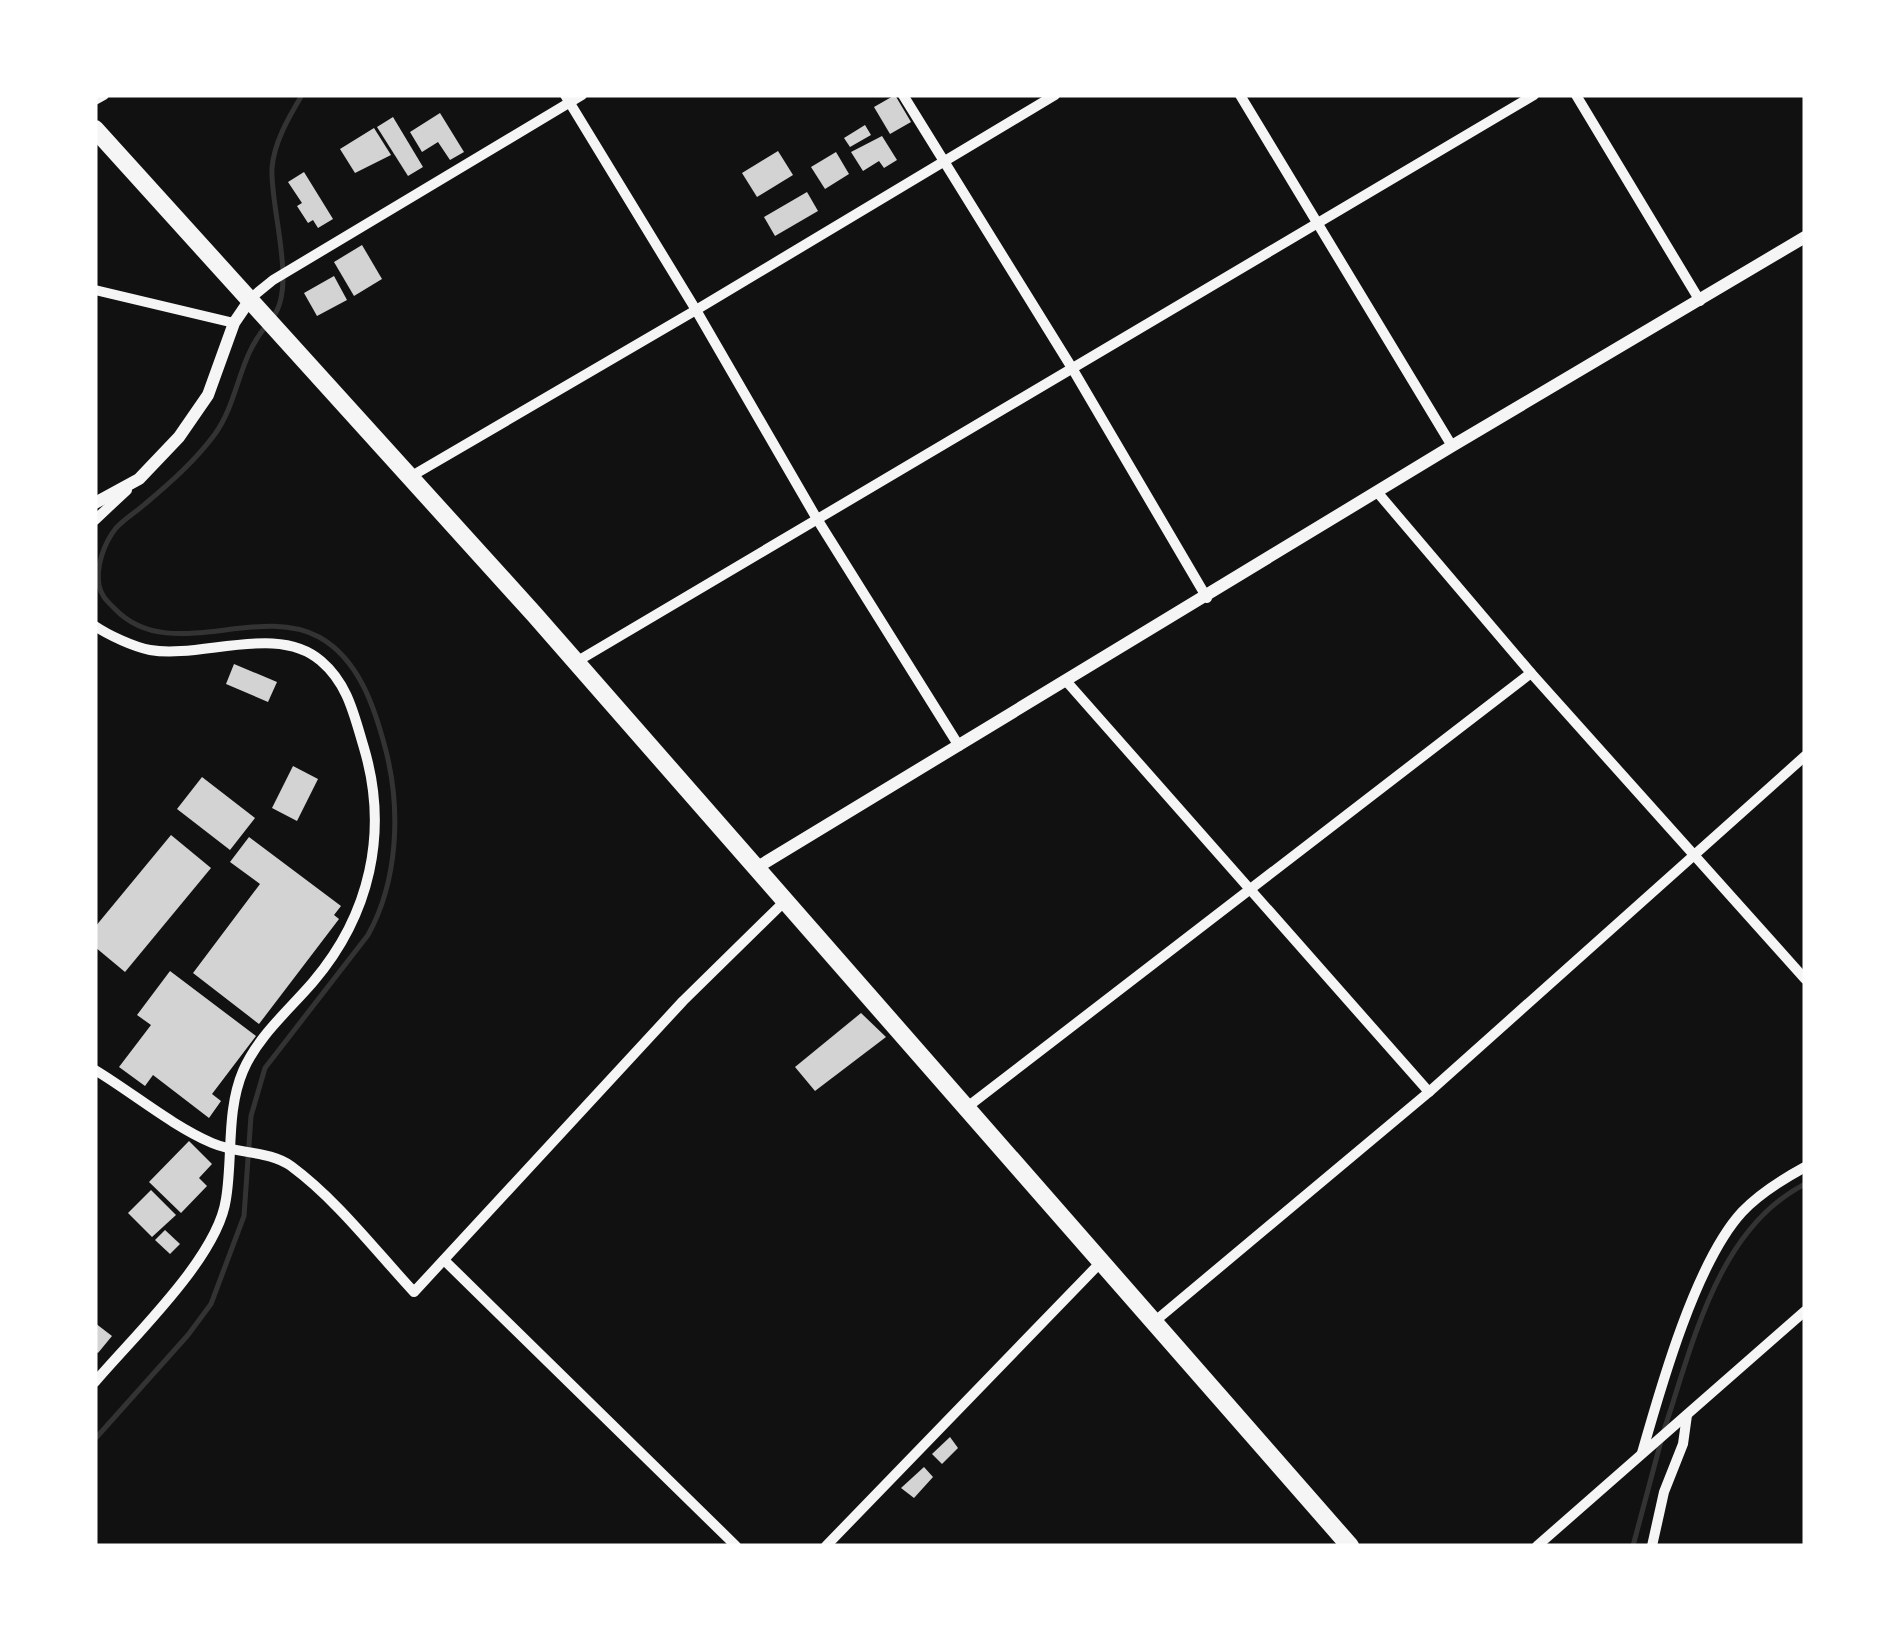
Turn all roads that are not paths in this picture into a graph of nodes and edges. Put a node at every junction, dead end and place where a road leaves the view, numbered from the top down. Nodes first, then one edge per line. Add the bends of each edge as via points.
1 (104, 95) edge
2 (582, 95) edge
3 (903, 95) edge
4 (1055, 95) edge
5 (1240, 95) edge
6 (1534, 95) edge
7 (1576, 95) edge
8 (568, 99) edge
9 (95, 100) edge
10 (95, 129) edge
11 (943, 162) junction
12 (1318, 224) junction
13 (1805, 237) edge
14 (95, 290) edge
15 (1700, 300) junction
16 (255, 303) junction
17 (696, 310) junction
18 (234, 323) junction
19 (1072, 368) junction
20 (1452, 446) junction
21 (410, 476) junction
22 (139, 479) junction
23 (1378, 493) junction
24 (95, 502) edge
25 (817, 519) junction
26 (95, 520) edge
27 (1207, 598) junction
28 (95, 626) edge
29 (576, 662) junction
30 (1530, 673) junction
31 (1066, 682) junction
32 (960, 746) junction
33 (1805, 756) edge
34 (1694, 852) junction
35 (756, 868) junction
36 (1250, 890) junction
37 (785, 901) junction
38 (1805, 978) edge
39 (95, 1070) edge
40 (1429, 1092) junction
41 (966, 1108) junction
42 (234, 1151) junction
43 (1805, 1167) edge
44 (444, 1260) junction
45 (1101, 1262) junction
46 (1805, 1311) edge
47 (1154, 1322) junction
48 (95, 1382) edge
49 (1688, 1414) junction
50 (1646, 1450) junction
51 (736, 1546) edge
52 (826, 1546) edge
53 (1350, 1546) edge
54 (1537, 1546) edge
55 (1652, 1546) edge

1 - 9 street
2 - 8 street
3 - 11 street
4 - 11 street
5 - 12 street
6 - 12 street
7 - 15 street
8 - 16 street via 273,280
8 - 17 street
10 - 16 highway
11 - 17 street
11 - 19 street
12 - 19 street
12 - 20 street
13 - 15 street
14 - 18 street
15 - 20 street
16 - 18 street
16 - 21 highway
17 - 21 street
17 - 25 street
18 - 22 street via 208,396
19 - 25 street
19 - 27 street
20 - 23 street
21 - 29 highway
22 - 24 street
22 - 26 street
23 - 27 street
23 - 30 street
25 - 29 street
25 - 32 street
27 - 31 street
28 - 42 street via 150,650 257,644 302,649 337,675 372,773 377,842 355,918 316,978 256,1046 241,1075
29 - 35 highway
30 - 34 street
30 - 36 street
31 - 32 street
31 - 36 street
32 - 35 street
33 - 34 street
34 - 38 street
34 - 40 street
35 - 37 highway
36 - 40 street
36 - 41 street
37 - 41 highway
37 - 44 street via 683,1001
39 - 42 street
40 - 47 street
41 - 45 highway
42 - 44 street via 269,1154 288,1164 414,1292
42 - 48 street via 216,1234
43 - 50 street via 1776,1183 1720,1241 1660,1390
44 - 51 street
45 - 47 highway
45 - 52 street
46 - 49 street
47 - 53 highway
49 - 50 street
49 - 55 street
50 - 54 street

